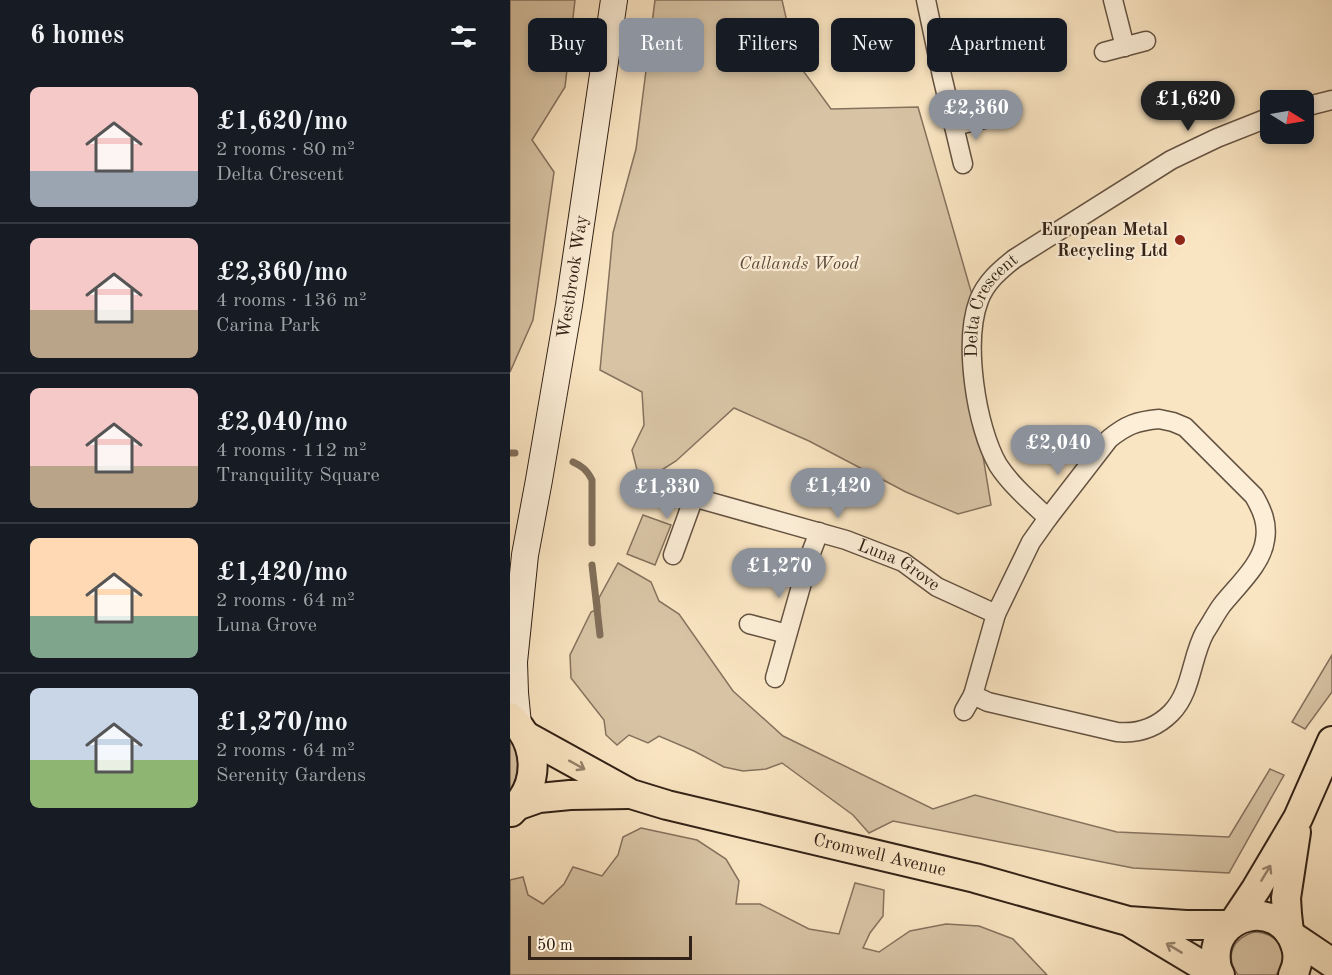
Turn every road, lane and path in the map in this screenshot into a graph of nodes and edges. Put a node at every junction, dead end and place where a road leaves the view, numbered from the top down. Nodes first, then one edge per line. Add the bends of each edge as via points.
1 (614, 0) edge
2 (926, 0) edge
3 (1113, 0) edge
4 (1146, 41) dead end
5 (1125, 47) junction
6 (1104, 52) dead end
7 (1332, 100) edge
8 (1314, 104) edge
9 (984, 119) dead end
10 (1260, 121) edge
11 (954, 126) junction
12 (963, 164) dead end
13 (657, 487) dead end
14 (694, 497) junction
15 (1048, 518) junction
16 (819, 532) junction
17 (525, 555) junction
18 (673, 555) dead end
19 (510, 589) edge
20 (996, 614) junction
21 (749, 624) dead end
22 (787, 634) junction
23 (775, 678) dead end
24 (518, 726) edge
25 (1332, 741) edge
26 (631, 794) junction
27 (514, 809) edge
28 (1298, 818) junction
29 (1128, 921) junction
30 (1232, 923) junction
31 (1291, 934) junction
32 (1332, 963) edge
33 (1219, 975) edge
34 (1293, 975) edge

1 - 17 street, Westbrook Way via 567,317
2 - 11 street
3 - 5 street
4 - 5 street
5 - 6 street
7 - 8 street
9 - 11 street
10 - 15 street, Delta Crescent via 1171,160 1014,259 987,284 974,317 972,341 978,408 1000,468
11 - 12 street
13 - 14 street, Luna Grove
14 - 16 street, Luna Grove
14 - 18 street
15 - 20 street via 1031,542
15 - 20 street via 1109,439 1132,424 1159,419 1185,427 1254,496 1266,524 1265,540 1260,556 1203,635 1182,698 1164,719 1140,732 1117,732 988,702 969,703
16 - 20 street, Luna Grove via 903,562 937,587
16 - 22 street
17 - 19 street, Westbrook Way
17 - 24 street, Westbrook Way via 514,662
21 - 22 street
22 - 23 street
24 -> 26 main road, Cromwell Avenue
24 - 27 main road via 532,753 533,772 528,790
25 - 28 main road
26 - 27 main road, Cromwell Avenue via 539,798
26 - 29 main road, Cromwell Avenue via 975,878
30 -> 28 main road
28 - 31 main road via 1286,898
29 - 30 main road, Cromwell Avenue
33 -> 29 main road, Cromwell Avenue
30 - 31 main road, Cromwell Avenue via 1257,915 1269,917
30 - 33 main road via 1216,948
31 - 32 main road
31 - 34 main road via 1298,959

